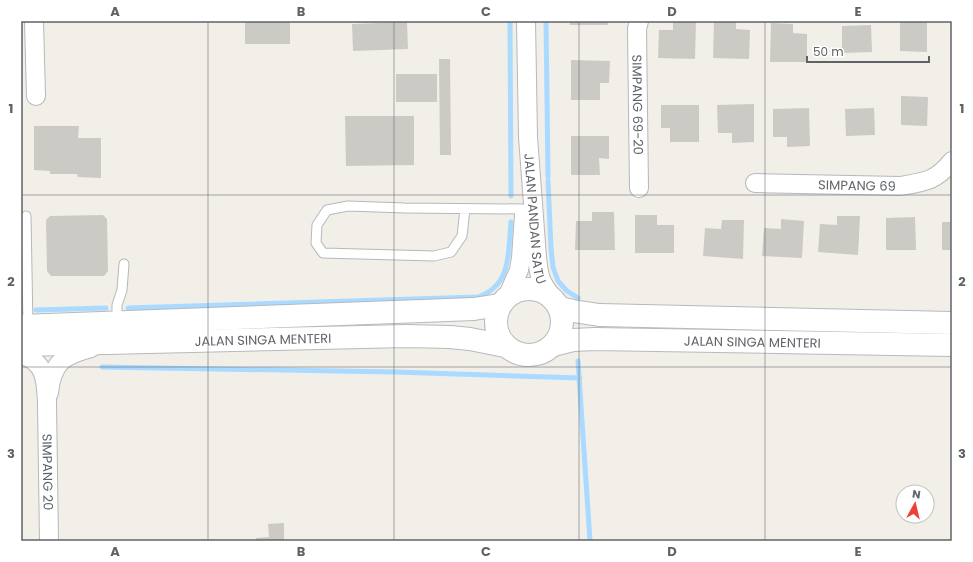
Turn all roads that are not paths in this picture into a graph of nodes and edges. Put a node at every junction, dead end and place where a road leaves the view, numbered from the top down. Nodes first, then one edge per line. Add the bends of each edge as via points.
1 (34, 21) edge
2 (526, 21) edge
3 (639, 21) edge
4 (36, 96) dead end
5 (528, 137) junction
6 (952, 161) edge
7 (755, 183) dead end
8 (640, 188) dead end
9 (465, 209) junction
10 (524, 209) junction
11 (26, 216) dead end
12 (124, 264) dead end
13 (503, 300) junction
14 (556, 303) junction
15 (117, 323) junction
16 (952, 323) edge
17 (23, 333) edge
18 (108, 343) junction
19 (553, 345) junction
20 (952, 345) edge
21 (505, 346) junction
22 (21, 355) edge
23 (47, 403) junction
24 (49, 541) edge

1 - 4 street
2 - 5 street, JALAN PANDAN SATU
3 - 8 street, SIMPANG 69-20 via 637,29
5 - 10 street, JALAN PANDAN SATU
5 - 14 street, JALAN PANDAN SATU via 539,275 542,284
6 - 7 street, SIMPANG 69 via 939,175 921,183 900,186
9 - 9 lane via 348,206 327,210 317,225 316,243 323,253 434,256 451,252 462,236
9 - 10 lane
10 - 13 street, JALAN PANDAN SATU via 520,264 515,280
11 - 17 lane
12 - 15 lane via 122,290 117,305
13 - 14 main road via 518,290 530,288 542,291
13 - 15 main road, JALAN SINGA MENTERI via 455,310
13 - 21 main road via 495,315 495,326 498,337
14 - 16 main road, JALAN SINGA MENTERI via 573,311 614,316
14 - 19 main road via 562,321 560,334
15 - 17 main road, JALAN SINGA MENTERI
17 - 18 main road, JALAN SINGA MENTERI
18 - 21 main road, JALAN SINGA MENTERI via 406,336 457,337
18 - 23 street via 67,356 58,364 52,374
19 - 20 main road, JALAN SINGA MENTERI via 573,340 595,339
19 - 21 main road via 542,352 529,355 516,353
22 - 23 street via 33,359 43,372
23 - 24 street, SIMPANG 20

